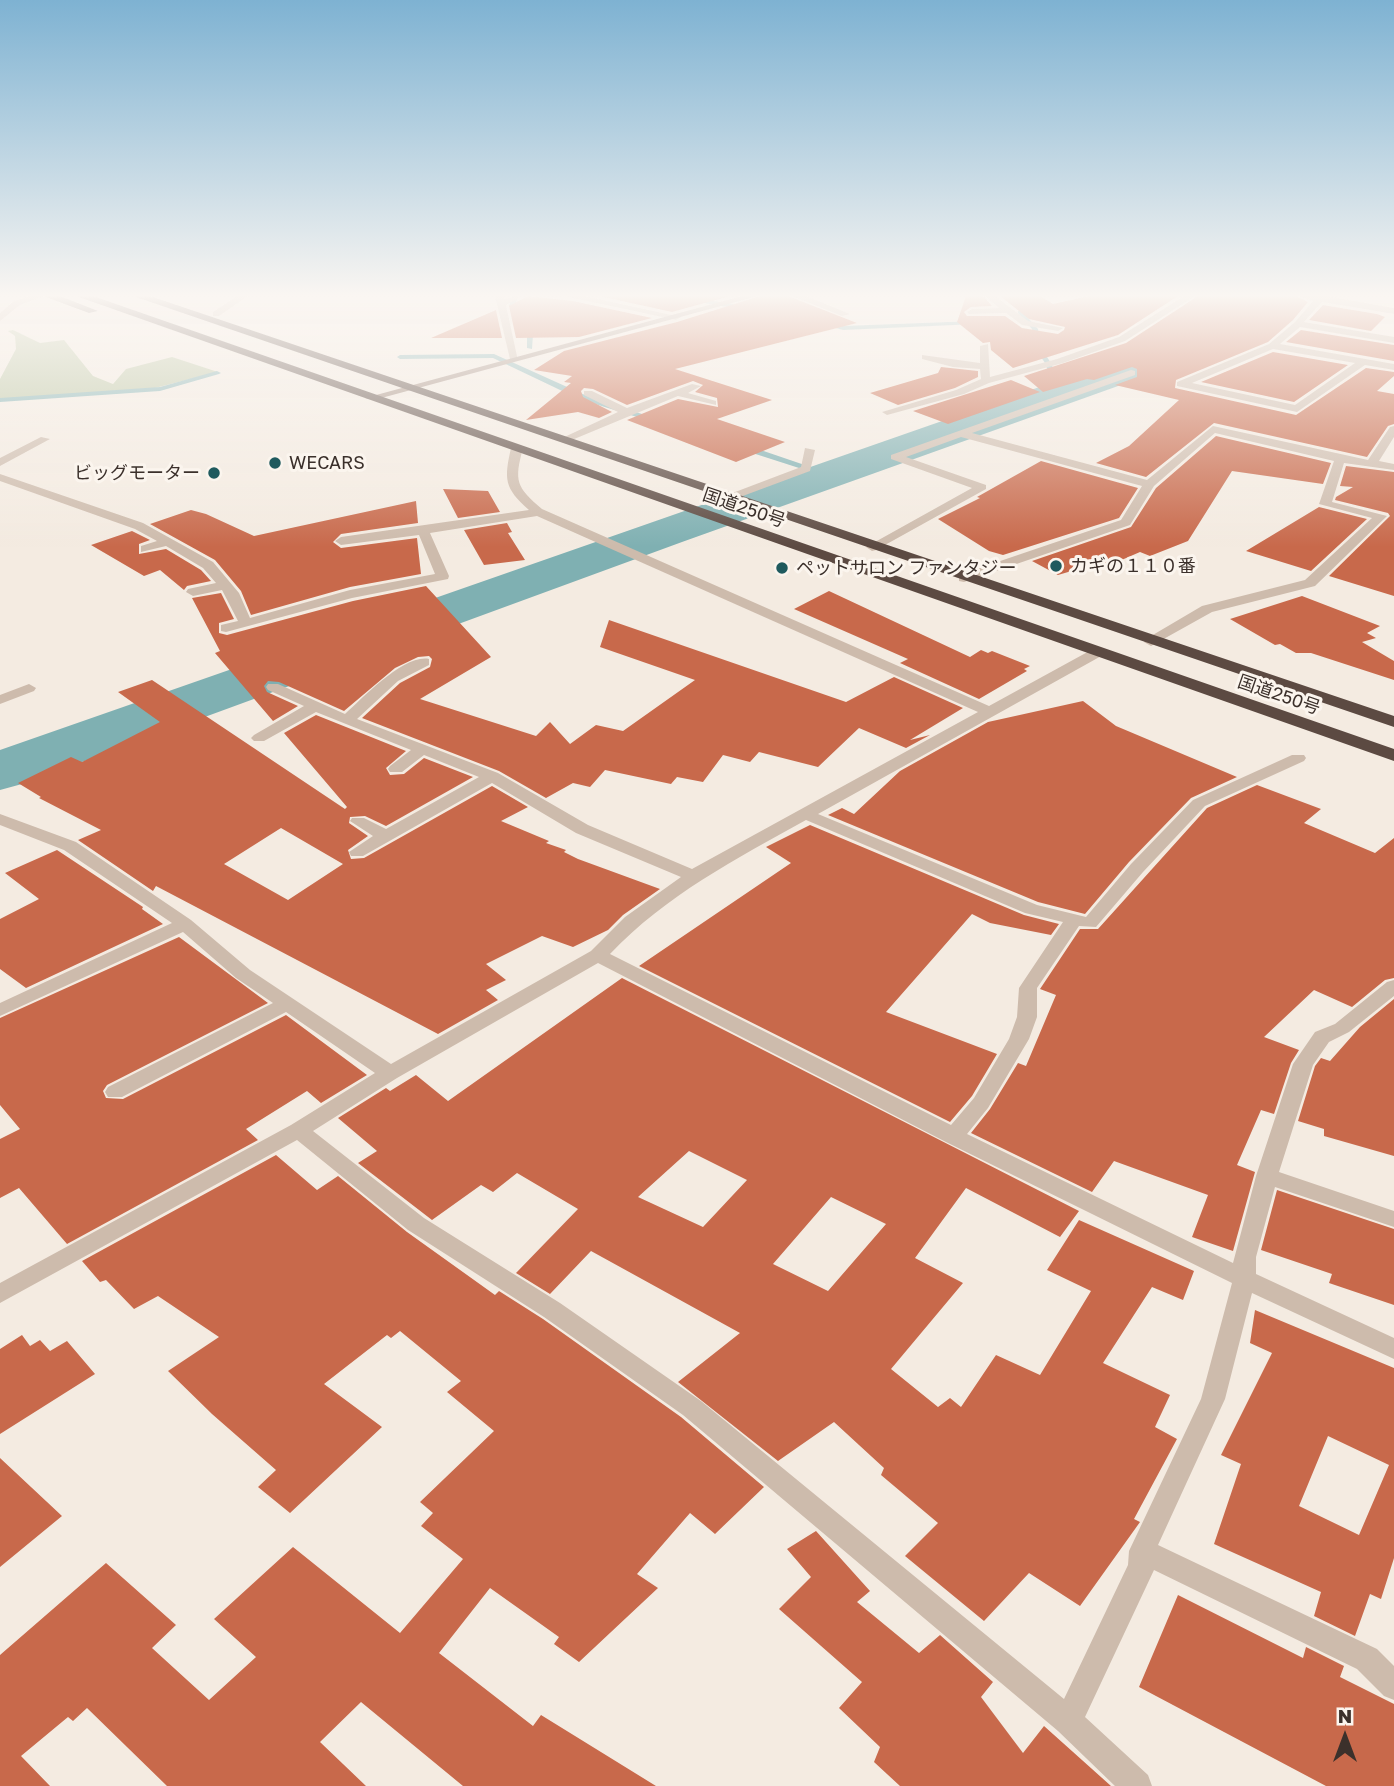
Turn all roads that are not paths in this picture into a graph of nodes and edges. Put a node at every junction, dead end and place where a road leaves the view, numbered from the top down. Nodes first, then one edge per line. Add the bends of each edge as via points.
1 (319, 379) edge
2 (387, 379) edge
3 (438, 379) edge
4 (991, 379) edge
5 (1113, 379) edge
6 (1192, 379) edge
7 (1339, 379) edge
8 (985, 381) joint
9 (696, 386) dead end
10 (410, 387) junction
11 (588, 393) dead end
12 (678, 393) junction
13 (370, 398) junction
14 (712, 403) dead end
15 (1297, 409) junction
16 (627, 412) junction
17 (887, 412) dead end
18 (1279, 416) dead end
19 (1394, 429) edge
20 (962, 434) junction
21 (45, 439) dead end
22 (563, 440) junction
23 (1002, 445) junction
24 (517, 448) junction
25 (809, 450) dead end
26 (988, 453) dead end
27 (1340, 459) junction
28 (0, 463) edge
29 (1372, 463) junction
30 (1394, 467) edge
31 (0, 477) edge
32 (1149, 484) junction
33 (731, 498) junction
34 (538, 512) junction
35 (1388, 518) edge
36 (423, 531) junction
37 (167, 541) junction
38 (341, 541) dead end
39 (872, 547) junction
40 (145, 550) dead end
41 (964, 578) junction
42 (225, 585) junction
43 (194, 592) dead end
44 (246, 623) junction
45 (226, 628) dead end
46 (1151, 642) junction
47 (1098, 652) junction
48 (424, 662) dead end
49 (273, 687) dead end
50 (29, 688) dead end
51 (0, 700) edge
52 (315, 706) junction
53 (990, 712) junction
54 (347, 720) junction
55 (1394, 722) edge
56 (259, 738) dead end
57 (422, 749) junction
58 (1394, 755) edge
59 (1298, 758) dead end
60 (396, 769) dead end
61 (492, 776) junction
62 (805, 814) junction
63 (0, 819) edge
64 (358, 821) dead end
65 (386, 836) junction
66 (357, 852) dead end
67 (693, 876) junction
68 (1073, 921) junction
69 (185, 924) junction
70 (598, 955) junction
71 (1394, 986) edge
72 (287, 1004) junction
73 (0, 1010) edge
74 (390, 1073) junction
75 (115, 1092) dead end
76 (298, 1130) junction
77 (953, 1137) junction
78 (1266, 1176) junction
79 (1394, 1219) edge
80 (1244, 1280) junction
81 (0, 1294) edge
82 (1394, 1349) edge
83 (1142, 1551) junction
84 (1394, 1686) edge
85 (1068, 1721) junction
86 (1137, 1786) edge

1 - 13 highway, 国道250号
2 - 10 highway, 国道250号
3 - 10 street
4 - 8 street
5 - 20 street
6 - 15 street via 1181,384
7 - 15 street
8 - 17 street
9 - 12 street
10 - 13 street
10 - 22 highway, 国道250号
11 - 16 street
12 - 14 street
12 - 16 street
13 - 24 highway, 国道250号
15 - 18 street
16 - 22 street
19 - 29 street
20 - 23 street
20 - 39 street via 895,457 982,487
21 - 28 street
22 - 33 highway, 国道250号
23 - 26 street
23 - 32 street
24 - 34 street via 509,477 516,493
24 - 47 highway, 国道250号
25 - 33 street via 806,469
27 - 29 street
27 - 32 street via 1213,429
27 - 35 street via 1325,504
29 - 30 street
31 - 37 street via 139,526
32 - 41 street via 1126,522
33 - 39 highway, 国道250号
34 - 36 street
34 - 53 street
35 - 46 street via 1310,583 1207,609
36 - 38 street
36 - 44 street via 443,576 350,594
37 - 40 street
37 - 42 street via 208,565
39 - 41 highway, 国道250号
41 - 46 highway, 国道250号
42 - 43 street
42 - 44 street
44 - 45 street
46 - 55 highway, 国道250号
47 - 53 street
47 - 58 highway, 国道250号
48 - 54 street via 393,678
49 - 52 street
50 - 51 street
52 - 54 street
52 - 56 street
53 - 62 street
54 - 57 street
57 - 60 street
57 - 61 street
59 - 68 street via 1199,803 1090,923
61 - 65 street
61 - 67 street via 582,828
62 - 67 street
62 - 68 street via 1031,909
63 - 69 street via 71,846
64 - 65 street
65 - 66 street
67 - 70 street via 631,921
68 - 77 street via 1028,988 1027,1017 1019,1039 981,1103
69 - 72 street via 243,974
69 - 73 street
70 - 74 street
70 - 77 street
71 - 78 street via 1342,1028 1322,1037 1303,1064
72 - 74 street
72 - 75 street
74 - 76 street
76 - 81 street
76 - 85 street via 416,1224 552,1310 692,1408
77 - 80 street
78 - 79 street
78 - 80 street via 1245,1257
80 - 82 street
80 - 83 street via 1213,1399
83 - 84 street via 1367,1659
83 - 85 street via 1142,1566
85 - 86 street

